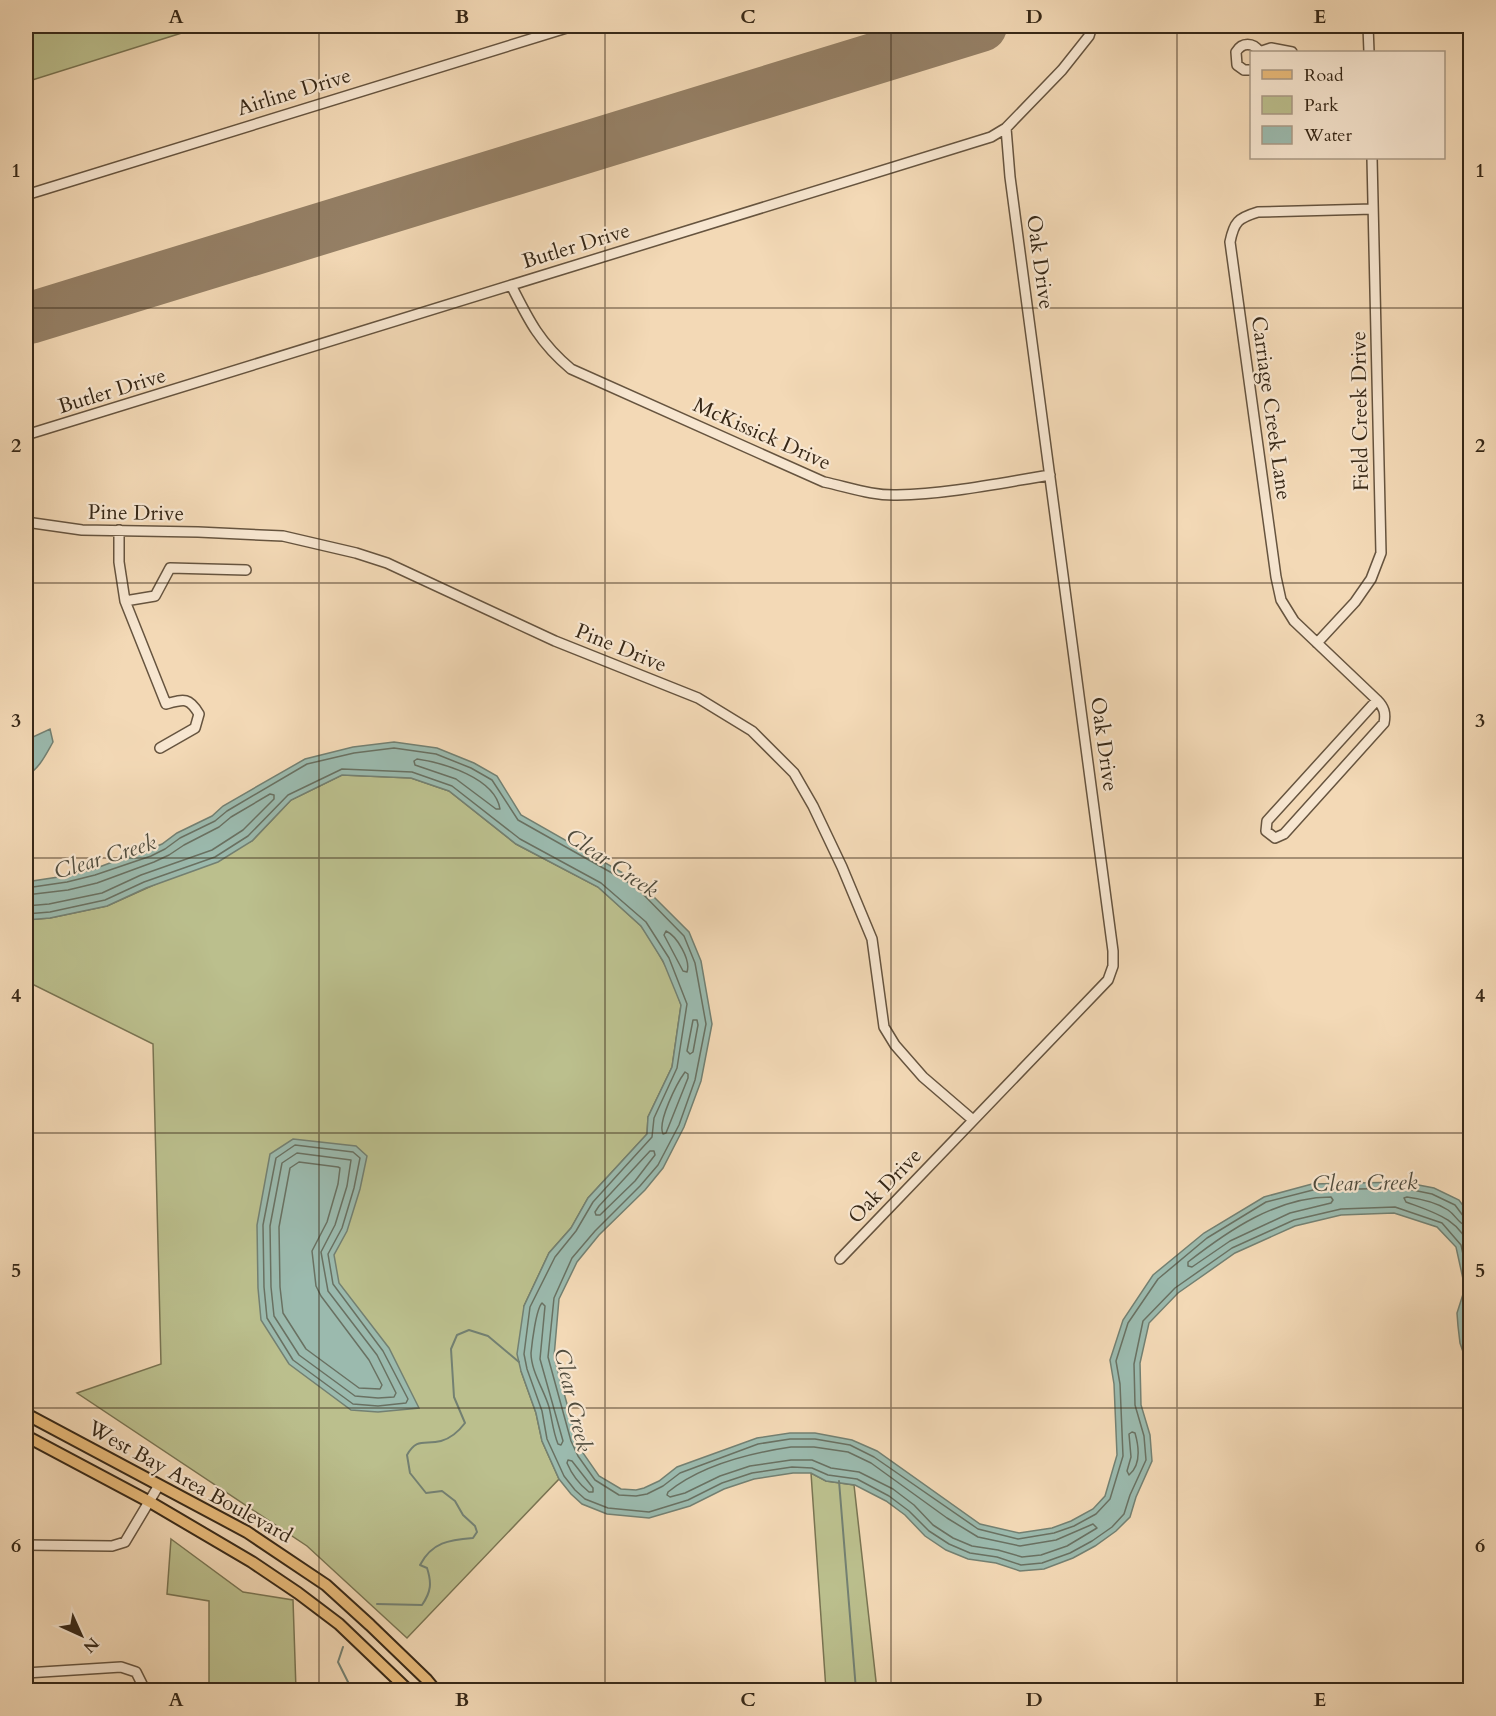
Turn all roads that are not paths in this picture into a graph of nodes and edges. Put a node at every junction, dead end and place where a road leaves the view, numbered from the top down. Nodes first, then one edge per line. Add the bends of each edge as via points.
1 (573, 26) edge
2 (1092, 26) edge
3 (1368, 26) edge
4 (1258, 51) edge
5 (1262, 51) edge
6 (1287, 51) edge
7 (1369, 51) edge
8 (1250, 70) edge
9 (1006, 128) junction
10 (1372, 159) edge
11 (26, 195) edge
12 (1374, 209) junction
13 (512, 285) junction
14 (26, 435) edge
15 (1050, 475) junction
16 (26, 522) edge
17 (119, 530) junction
18 (246, 570) dead end
19 (125, 601) junction
20 (1317, 643) junction
21 (1377, 700) junction
22 (160, 748) dead end
23 (973, 1120) junction
24 (840, 1259) dead end
25 (26, 1414) edge
26 (26, 1436) edge
27 (159, 1485) junction
28 (150, 1502) junction
29 (26, 1545) edge
30 (26, 1673) edge
31 (27, 1690) edge
32 (142, 1690) edge
33 (408, 1690) edge
34 (435, 1690) edge

1 - 11 street, Airline Drive
2 - 9 street, Butler Drive via 1089,36 1062,70
3 - 7 street
4 - 8 street via 1245,45 1236,52 1235,61 1240,68
5 - 6 street
9 - 13 street, Butler Drive via 991,137
9 - 15 street, Oak Drive
10 - 12 street, Field Creek Drive
12 - 20 street, Field Creek Drive via 1381,553 1371,579 1355,602
12 - 20 street, Carriage Creek Lane via 1258,212 1233,226 1230,242 1275,577 1287,610
13 - 14 street, Butler Drive
13 - 15 street, McKissick Drive via 543,342 571,369 824,482 896,495
15 - 23 street, Oak Drive via 1113,966 1108,980
16 - 17 street, Pine Drive via 82,530
17 - 19 street
17 - 23 street, Pine Drive via 283,536 356,553 698,698 752,731 794,773 842,867 872,939 884,1027 923,1077
18 - 19 street via 170,568 154,596
19 - 22 street via 166,704 183,700 193,704 199,714 195,728
20 - 21 street, Carriage Creek Lane
21 - 21 street via 1267,821 1266,831 1272,837 1284,834 1384,723 1384,708
23 - 24 street, Oak Drive
25 - 27 main road, West Bay Area Boulevard
26 - 28 main road, West Bay Area Boulevard
27 - 28 street
27 - 34 main road, West Bay Area Boulevard via 247,1532 326,1584
28 - 29 street via 130,1537 119,1545
28 - 33 main road, West Bay Area Boulevard via 298,1593 339,1624
30 - 31 street
30 - 32 street via 121,1667 136,1672

